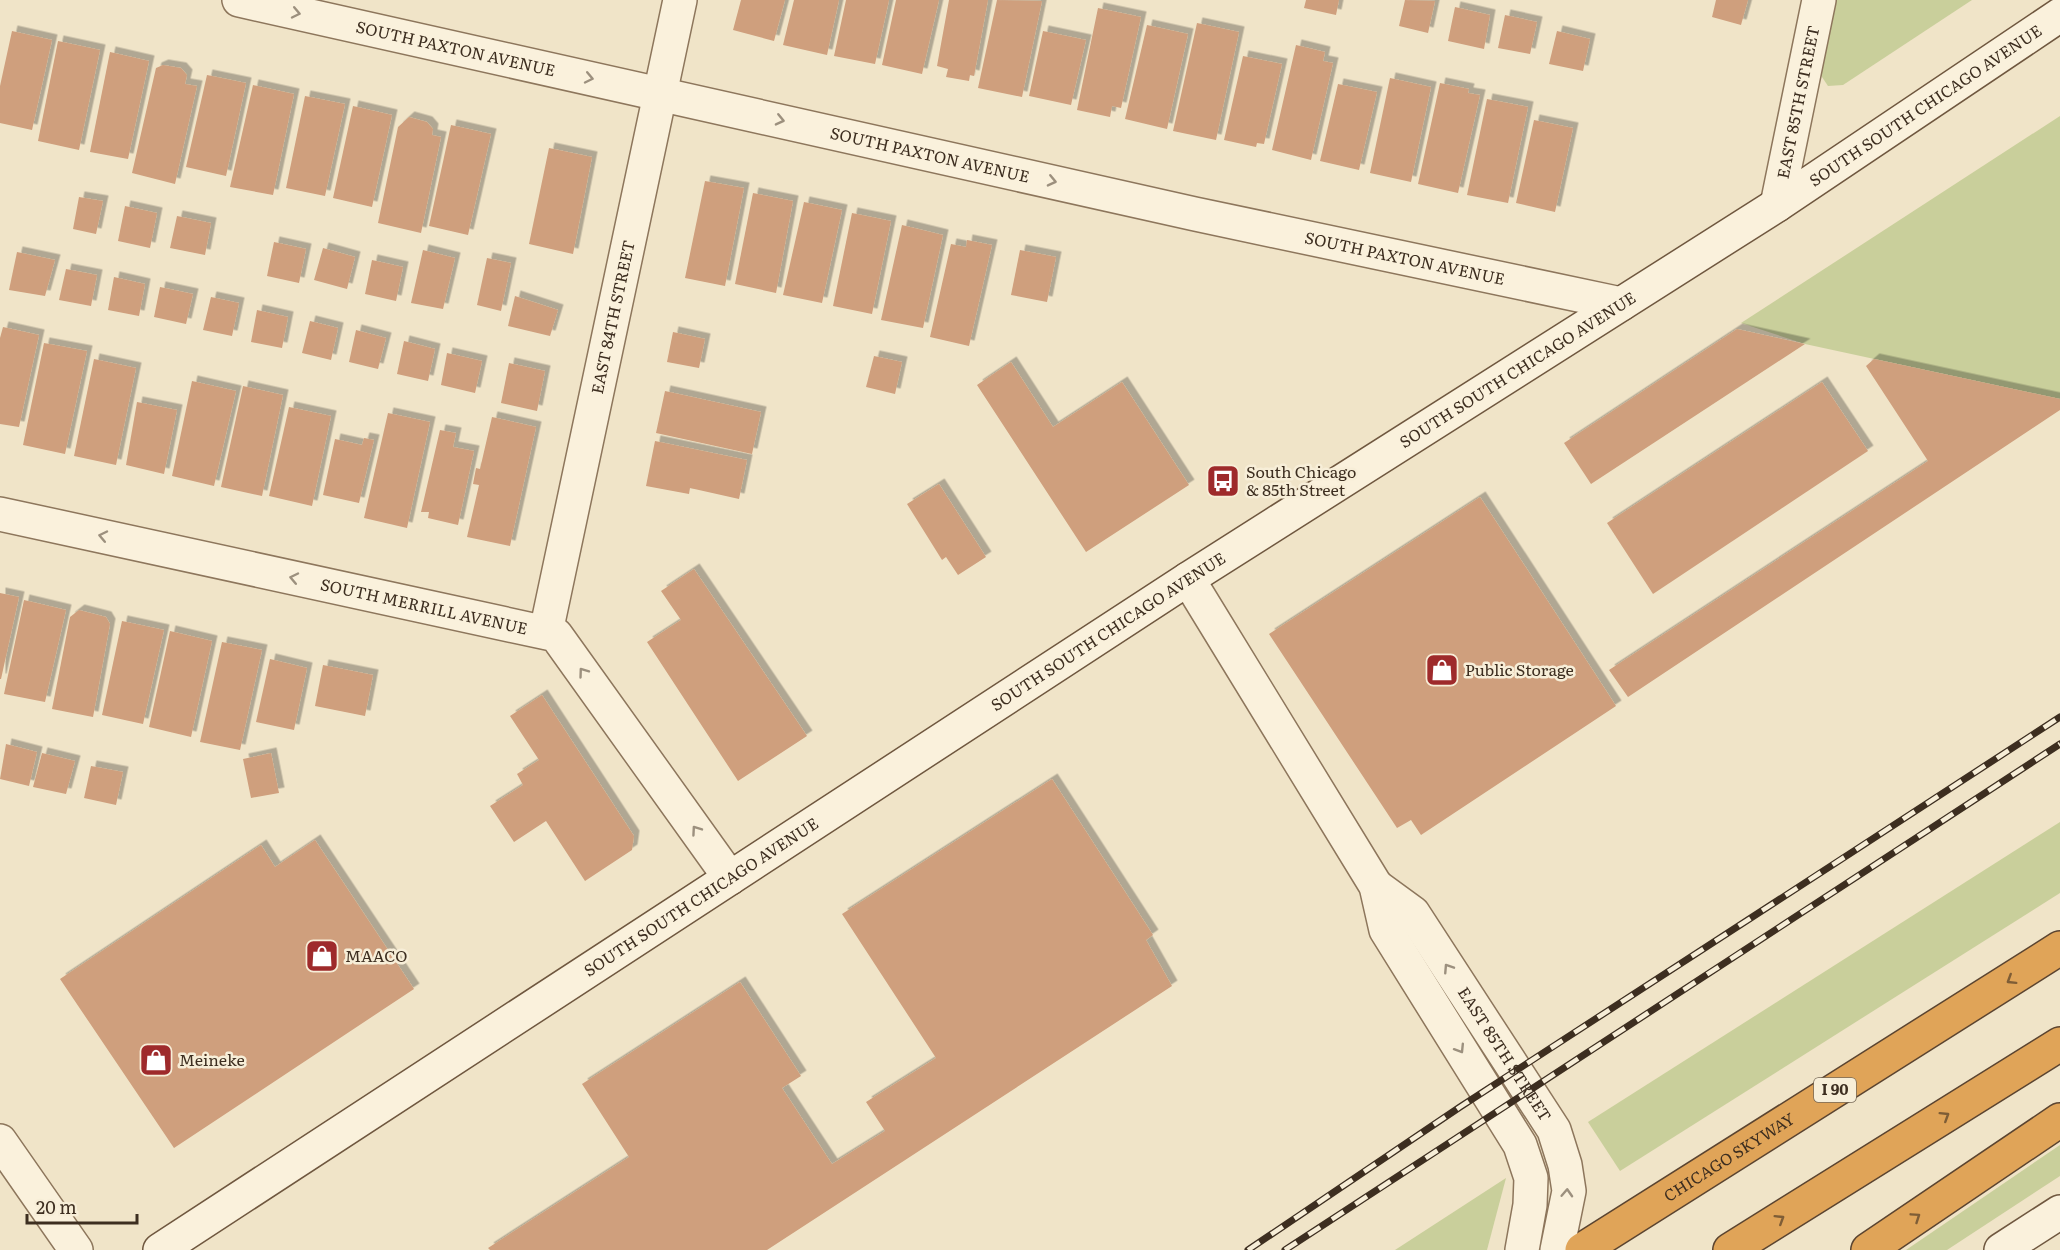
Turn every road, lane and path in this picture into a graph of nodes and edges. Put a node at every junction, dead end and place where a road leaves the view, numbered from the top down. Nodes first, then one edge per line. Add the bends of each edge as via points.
1 (239, 0) edge
2 (680, 0) edge
3 (1819, 0) edge
4 (2060, 15) edge
5 (660, 93) junction
6 (1777, 205) junction
7 (1621, 304) junction
8 (0, 514) edge
9 (1188, 579) junction
10 (546, 632) junction
11 (730, 878) junction
12 (1376, 886) junction
13 (2060, 948) edge
14 (2060, 1044) edge
15 (2060, 1120) edge
16 (0, 1141) edge
17 (2060, 1212) edge
18 (76, 1250) edge
19 (160, 1250) edge
20 (1522, 1250) edge
21 (1557, 1250) edge
22 (1582, 1250) edge
23 (1730, 1250) edge
24 (1868, 1250) edge
25 (2001, 1250) edge

1 -> 5 street, SOUTH PAXTON AVENUE
2 - 5 street, EAST 84TH STREET
3 - 6 street, EAST 85TH STREET
4 - 6 street, SOUTH SOUTH CHICAGO AVENUE
5 -> 7 street, SOUTH PAXTON AVENUE via 1183,211
5 - 10 street, EAST 84TH STREET
6 - 7 street, SOUTH SOUTH CHICAGO AVENUE
7 - 9 street, SOUTH SOUTH CHICAGO AVENUE
10 -> 8 street, SOUTH MERRILL AVENUE
9 - 11 street, SOUTH SOUTH CHICAGO AVENUE
9 - 12 street, EAST 85TH STREET
11 -> 10 street, SOUTH MERRILL AVENUE via 556,635
11 - 19 street, SOUTH SOUTH CHICAGO AVENUE
12 -> 20 street, EAST 85TH STREET via 1386,930 1520,1145 1531,1178
21 -> 12 street, EAST 85TH STREET via 1569,1191 1554,1130 1413,913
13 -> 22 highway, CHICAGO SKYWAY / I 90
23 -> 14 highway
24 -> 15 highway
16 - 18 street
17 - 25 street

